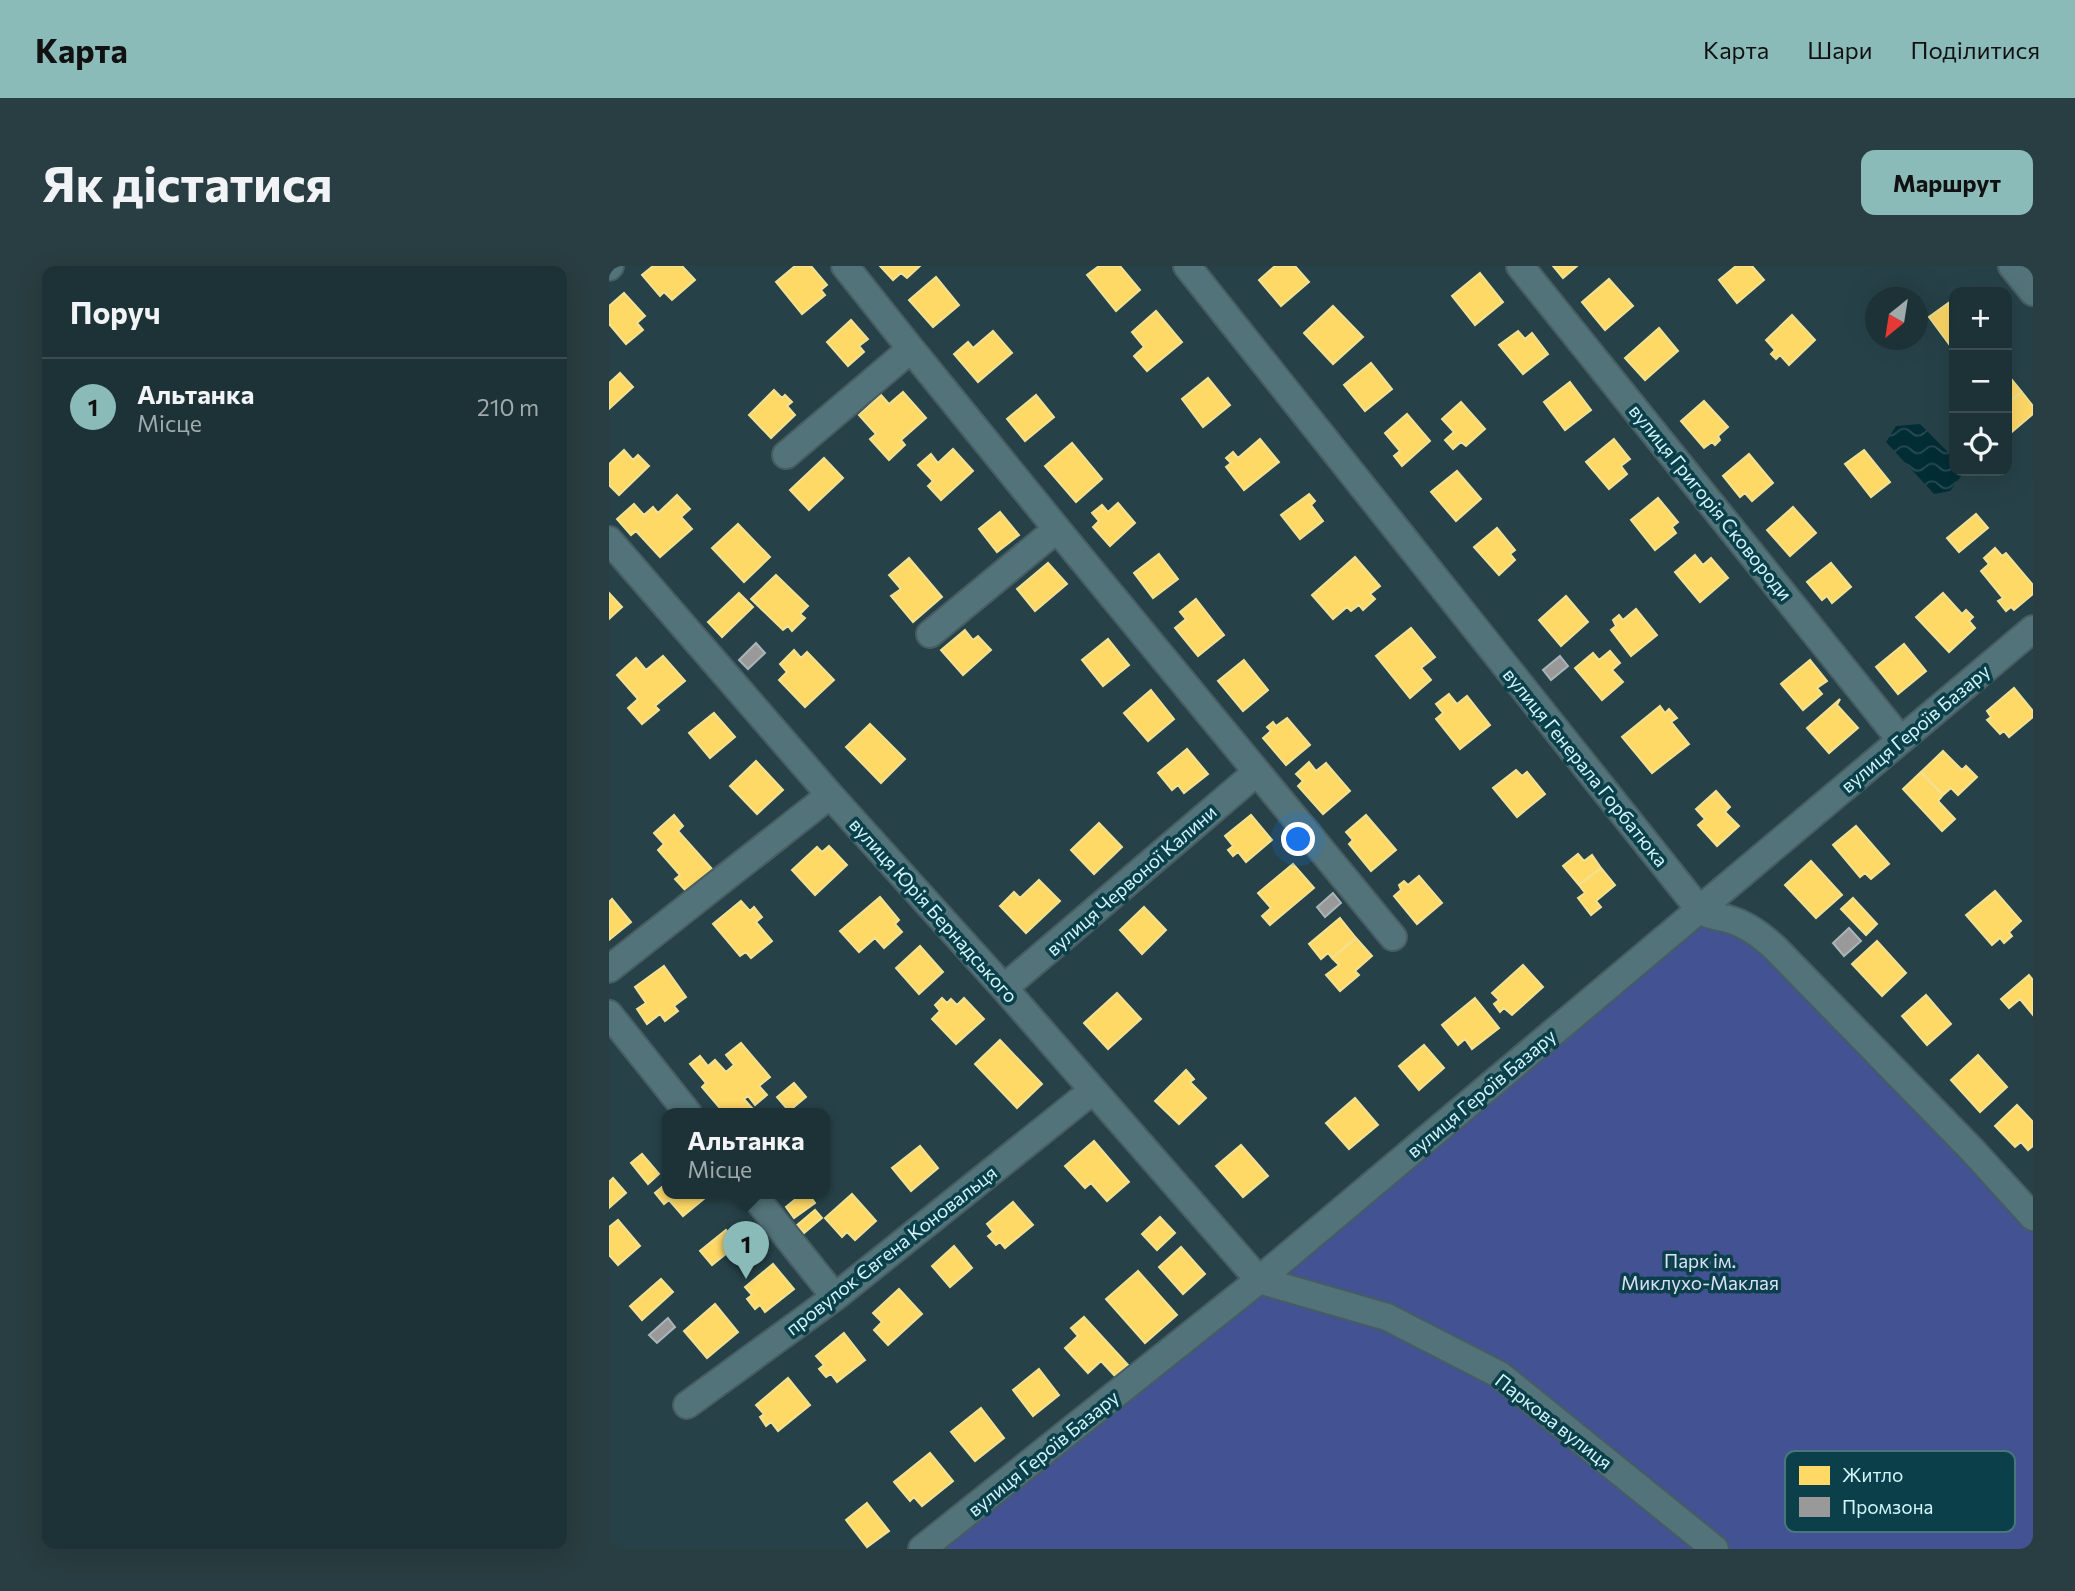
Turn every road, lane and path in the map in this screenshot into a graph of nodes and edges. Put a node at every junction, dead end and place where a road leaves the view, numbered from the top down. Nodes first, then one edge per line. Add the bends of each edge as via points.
1 (845, 266) edge
2 (1187, 266) edge
3 (1520, 266) edge
4 (2012, 266) edge
5 (2033, 292) edge
6 (911, 349) junction
7 (786, 455) dead end
8 (1056, 529) junction
9 (609, 540) edge
10 (2033, 629) edge
11 (930, 634) dead end
12 (1900, 739) junction
13 (1257, 772) junction
14 (830, 795) junction
15 (1699, 909) junction
16 (1393, 937) dead end
17 (609, 968) edge
18 (1004, 988) junction
19 (609, 1014) edge
20 (1092, 1091) junction
21 (684, 1108) edge
22 (757, 1199) edge
23 (2033, 1217) edge
24 (1259, 1280) junction
25 (835, 1297) junction
26 (687, 1405) dead end
27 (922, 1549) edge
28 (1715, 1549) edge

1 - 6 street
2 - 15 street, вулиця Генерала Горбатюка
3 - 12 street, вулиця Григорія Сковороди
4 - 5 street
6 - 7 street
6 - 8 street
8 - 11 street
8 - 13 street
9 - 14 street, вулиця Юрія Бернадського
10 - 12 street, вулиця Героїв Базару
12 - 15 street, вулиця Героїв Базару
13 - 16 street
13 - 18 street, вулиця Червоної Калини
14 - 17 street
14 - 18 street, вулиця Юрія Бернадського
15 - 23 street via 1742,924 1775,947
15 - 24 street, вулиця Героїв Базару
18 - 20 street, вулиця Юрія Бернадського
19 - 21 street
20 - 24 street, вулиця Юрія Бернадського
20 - 25 street, провулок Євгена Коновальця
22 - 25 street
24 - 27 street, вулиця Героїв Базару
24 - 28 street, Паркова вулиця via 1387,1317 1500,1375
25 - 26 street, провулок Євгена Коновальця

